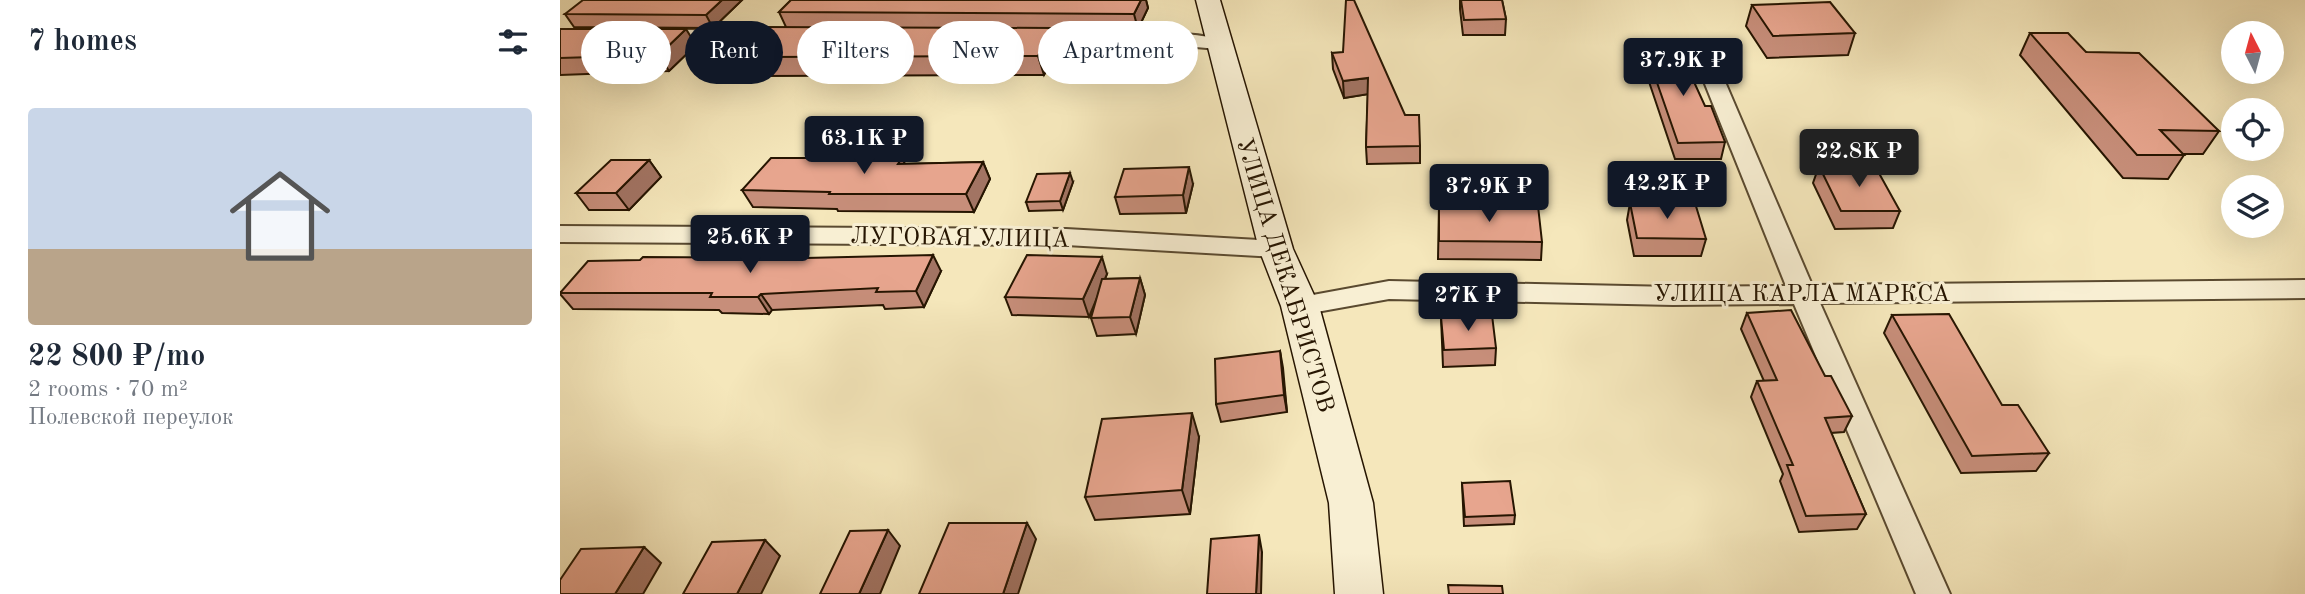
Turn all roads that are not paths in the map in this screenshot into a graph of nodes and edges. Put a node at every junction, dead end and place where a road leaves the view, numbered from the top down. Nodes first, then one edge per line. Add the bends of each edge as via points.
1 (1208, 0) edge
2 (671, 36) edge
3 (797, 36) edge
4 (1024, 37) edge
5 (1218, 43) junction
6 (1701, 49) dead end
7 (560, 234) edge
8 (1276, 249) junction
9 (2305, 289) edge
10 (1802, 293) junction
11 (1300, 306) junction
12 (1359, 594) edge
13 (1933, 594) edge

1 - 5 street, УЛИЦА ДЕКАБРИСТОВ
2 - 3 street
4 - 5 street
5 - 8 street, УЛИЦА ДЕКАБРИСТОВ
6 - 10 street
7 - 8 street, ЛУГОВАЯ УЛИЦА via 1066,237
8 - 11 street, УЛИЦА ДЕКАБРИСТОВ
9 - 10 street, УЛИЦА КАРЛА МАРКСА
10 - 11 street, УЛИЦА КАРЛА МАРКСА via 1673,296 1388,290
10 - 13 street
11 - 12 street, УЛИЦА ДЕКАБРИСТОВ via 1351,503

